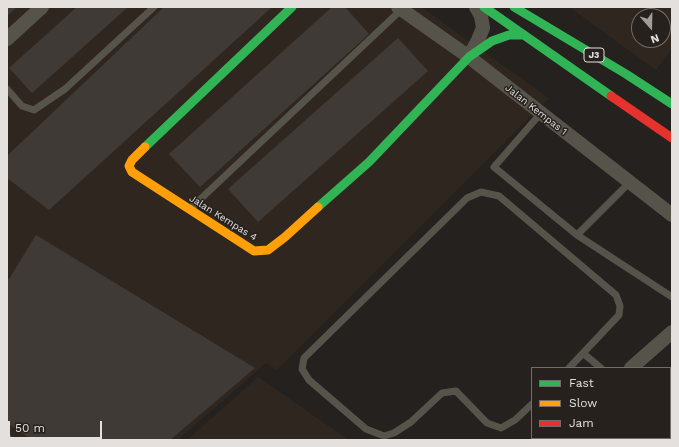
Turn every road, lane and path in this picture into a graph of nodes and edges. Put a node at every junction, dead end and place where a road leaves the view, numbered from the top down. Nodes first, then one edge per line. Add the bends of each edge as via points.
1 (42, 7) edge
2 (154, 7) edge
3 (292, 7) edge
4 (476, 7) edge
5 (484, 7) edge
6 (514, 7) edge
7 (400, 8) edge
8 (523, 35) junction
9 (7, 39) edge
10 (469, 57) junction
11 (7, 89) edge
12 (672, 104) edge
13 (541, 113) junction
14 (672, 138) edge
15 (630, 182) junction
16 (189, 210) junction
17 (672, 215) edge
18 (577, 235) junction
19 (672, 297) edge
20 (672, 332) edge
21 (584, 354) junction
22 (570, 367) edge
23 (599, 367) edge
24 (632, 367) edge
25 (531, 405) edge
26 (7, 436) edge
27 (10, 440) edge

1 - 9 street
2 - 11 lane via 65,89 34,110 22,106
3 - 16 street, Jalan Kempas 4 via 132,160 129,166 132,172
4 - 10 street via 483,28
5 - 8 street, J3
6 - 12 street, J3
7 - 10 street, Jalan Kempas 1
7 - 16 lane
8 - 10 street, Jalan Kempas 4 via 510,35 492,41
8 - 14 street, J3
10 - 13 street, Jalan Kempas 1
10 - 16 street, Jalan Kempas 4 via 369,162 268,250 254,251
13 - 15 street, Jalan Kempas 1
13 - 18 lane via 494,166
15 - 17 street, Jalan Kempas 1
15 - 18 lane
18 - 19 lane
20 - 24 street
21 - 22 lane
21 - 23 lane
21 - 25 lane via 619,316 620,306 616,295 499,196 481,192 467,198 304,358 302,369 309,380 366,429 384,436 411,422 442,393 456,391 487,423 501,428 515,420
26 - 27 lane

